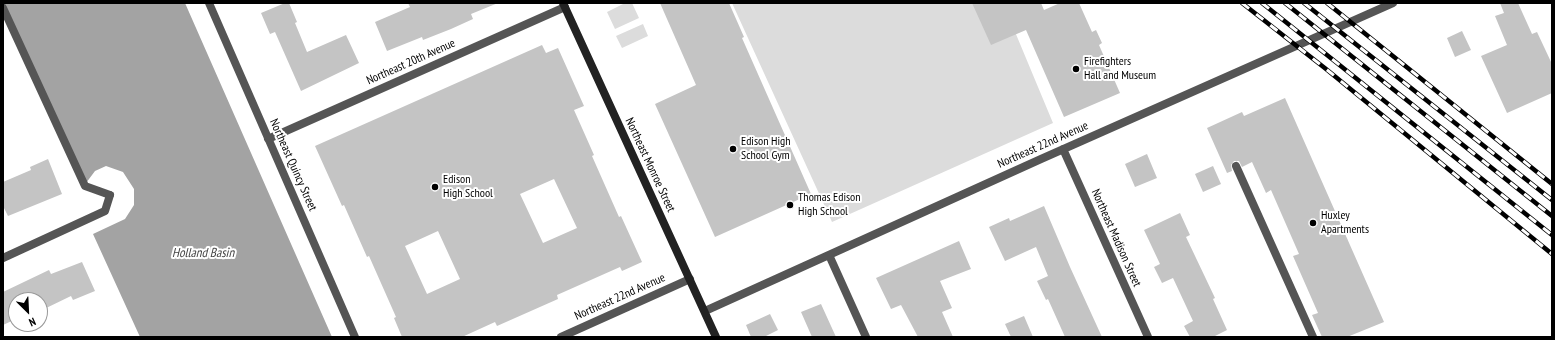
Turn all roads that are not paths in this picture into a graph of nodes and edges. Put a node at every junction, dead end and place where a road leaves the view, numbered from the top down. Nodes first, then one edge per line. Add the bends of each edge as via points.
1 (209, 3) edge
2 (1393, 3) edge
3 (564, 5) edge
4 (3, 8) edge
5 (268, 139) junction
6 (1063, 149) junction
7 (1236, 166) dead end
8 (829, 255) junction
9 (3, 258) edge
10 (690, 279) junction
11 (705, 311) junction
12 (355, 337) edge
13 (561, 337) edge
14 (716, 337) edge
15 (866, 337) edge
16 (1148, 337) edge
17 (1313, 337) edge

1 - 5 street, Northeast Quincy Street
2 - 6 street, Northeast 22nd Avenue
3 - 5 street, Northeast 20th Avenue
3 - 10 street, Northeast Monroe Street
4 - 9 street via 85,186 110,195 105,212
5 - 12 street, Northeast Quincy Street
6 - 8 street, Northeast 22nd Avenue
6 - 16 street, Northeast Madison Street
7 - 17 street
8 - 11 street, Northeast 22nd Avenue
8 - 15 street
10 - 11 street, Northeast Monroe Street
10 - 13 street, Northeast 22nd Avenue
11 - 14 street, Northeast Monroe Street

